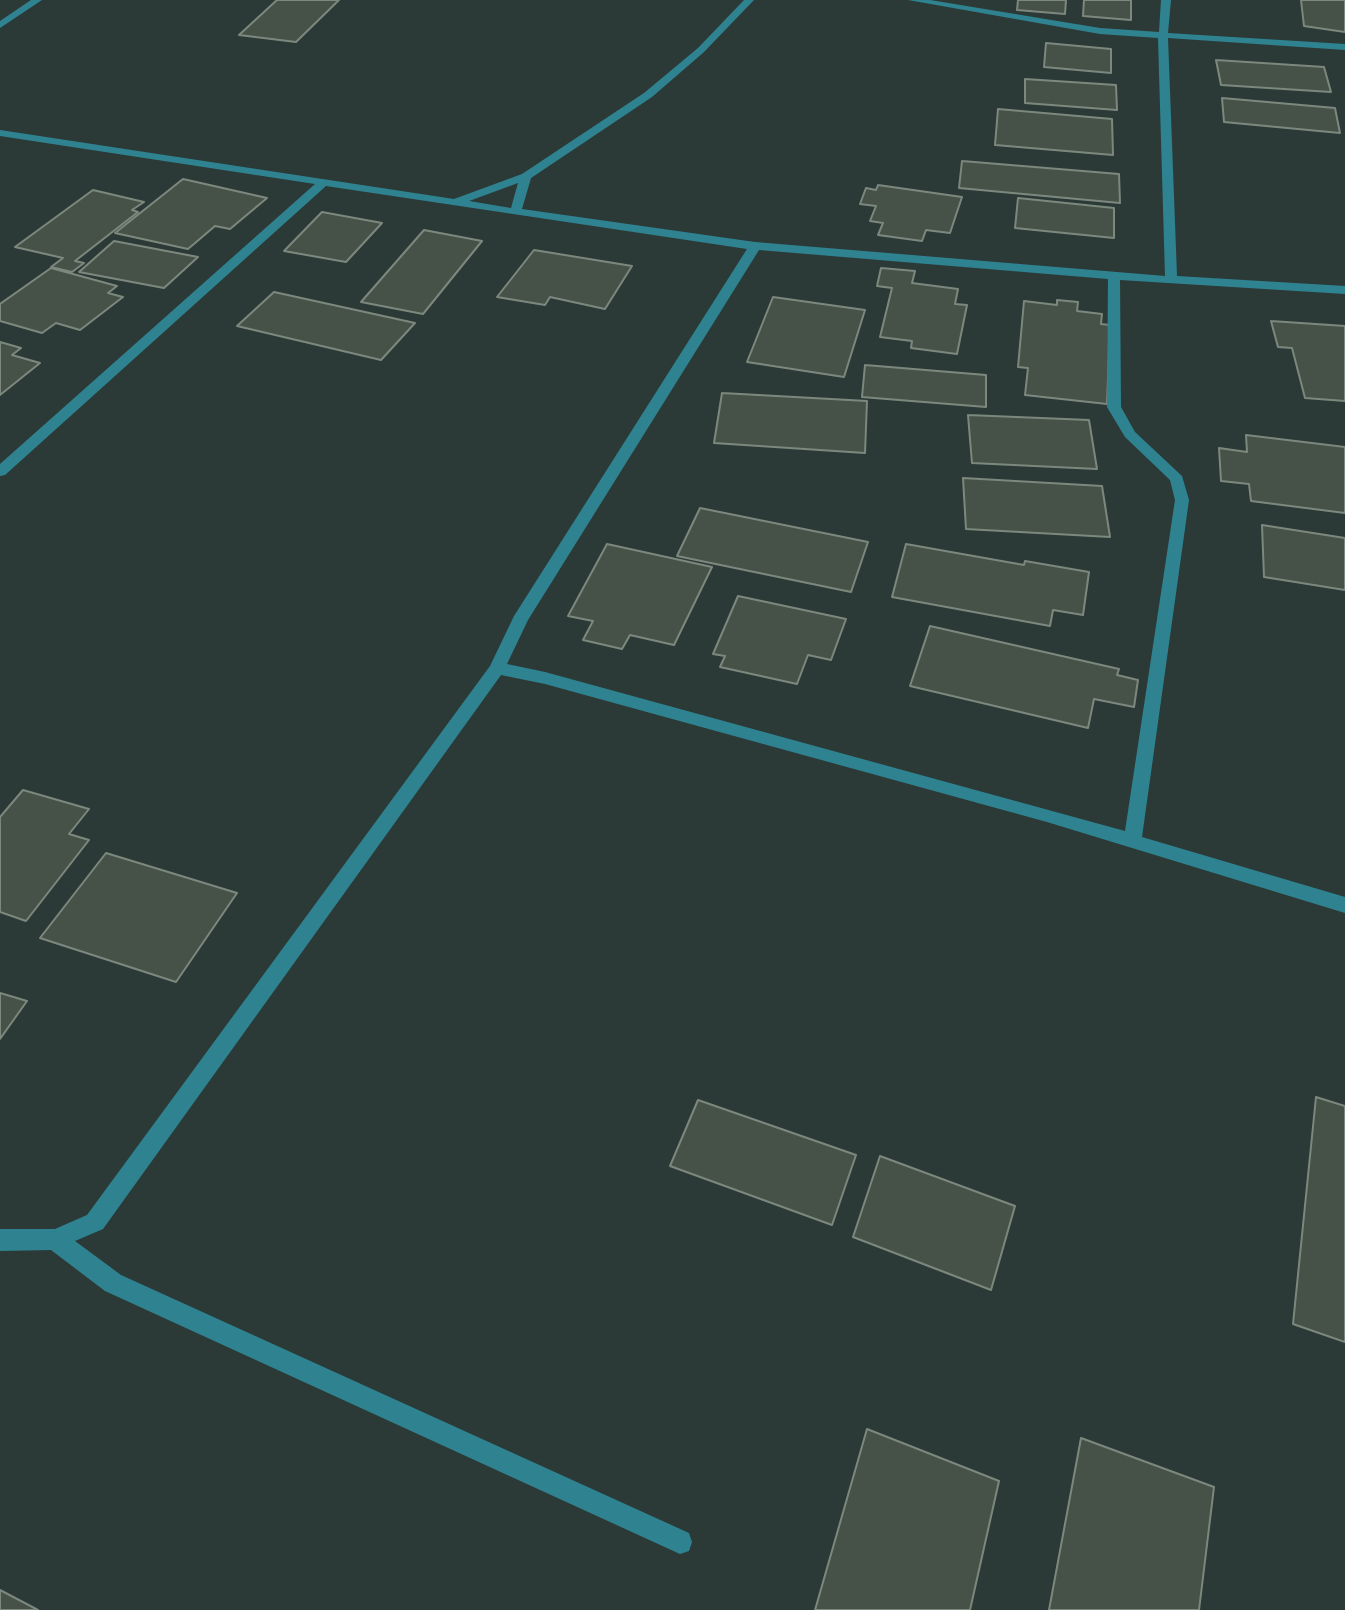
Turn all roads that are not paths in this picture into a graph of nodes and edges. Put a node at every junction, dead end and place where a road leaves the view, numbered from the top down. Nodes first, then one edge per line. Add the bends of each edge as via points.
1 (37, 0) edge
2 (749, 0) edge
3 (912, 0) edge
4 (1166, 0) edge
5 (0, 25) edge
6 (1163, 37) junction
7 (1345, 47) edge
8 (0, 133) edge
9 (13, 135) junction
10 (0, 140) edge
11 (526, 176) junction
12 (323, 183) junction
13 (454, 203) junction
14 (515, 212) junction
15 (755, 246) junction
16 (1114, 275) junction
17 (1171, 279) junction
18 (1345, 290) edge
19 (0, 472) edge
20 (497, 668) junction
21 (1132, 841) junction
22 (1345, 905) edge
23 (55, 1239) junction
24 (0, 1240) edge
25 (680, 1542) dead end

1 - 5 street
2 - 11 street via 701,50 648,95
3 - 6 street
4 - 6 street
6 - 7 street
6 - 17 street
8 - 9 street
9 - 10 street
9 - 12 street
11 - 13 street
11 - 14 street
12 - 13 street
12 - 19 street
13 - 14 street
14 - 15 street
15 - 16 street
15 - 20 street via 520,620
16 - 17 street
16 - 21 street via 1114,407 1130,434 1177,479 1182,500
17 - 18 street
20 - 21 street
20 - 23 street via 95,1222
21 - 22 street
23 - 24 street
23 - 25 street via 113,1283

